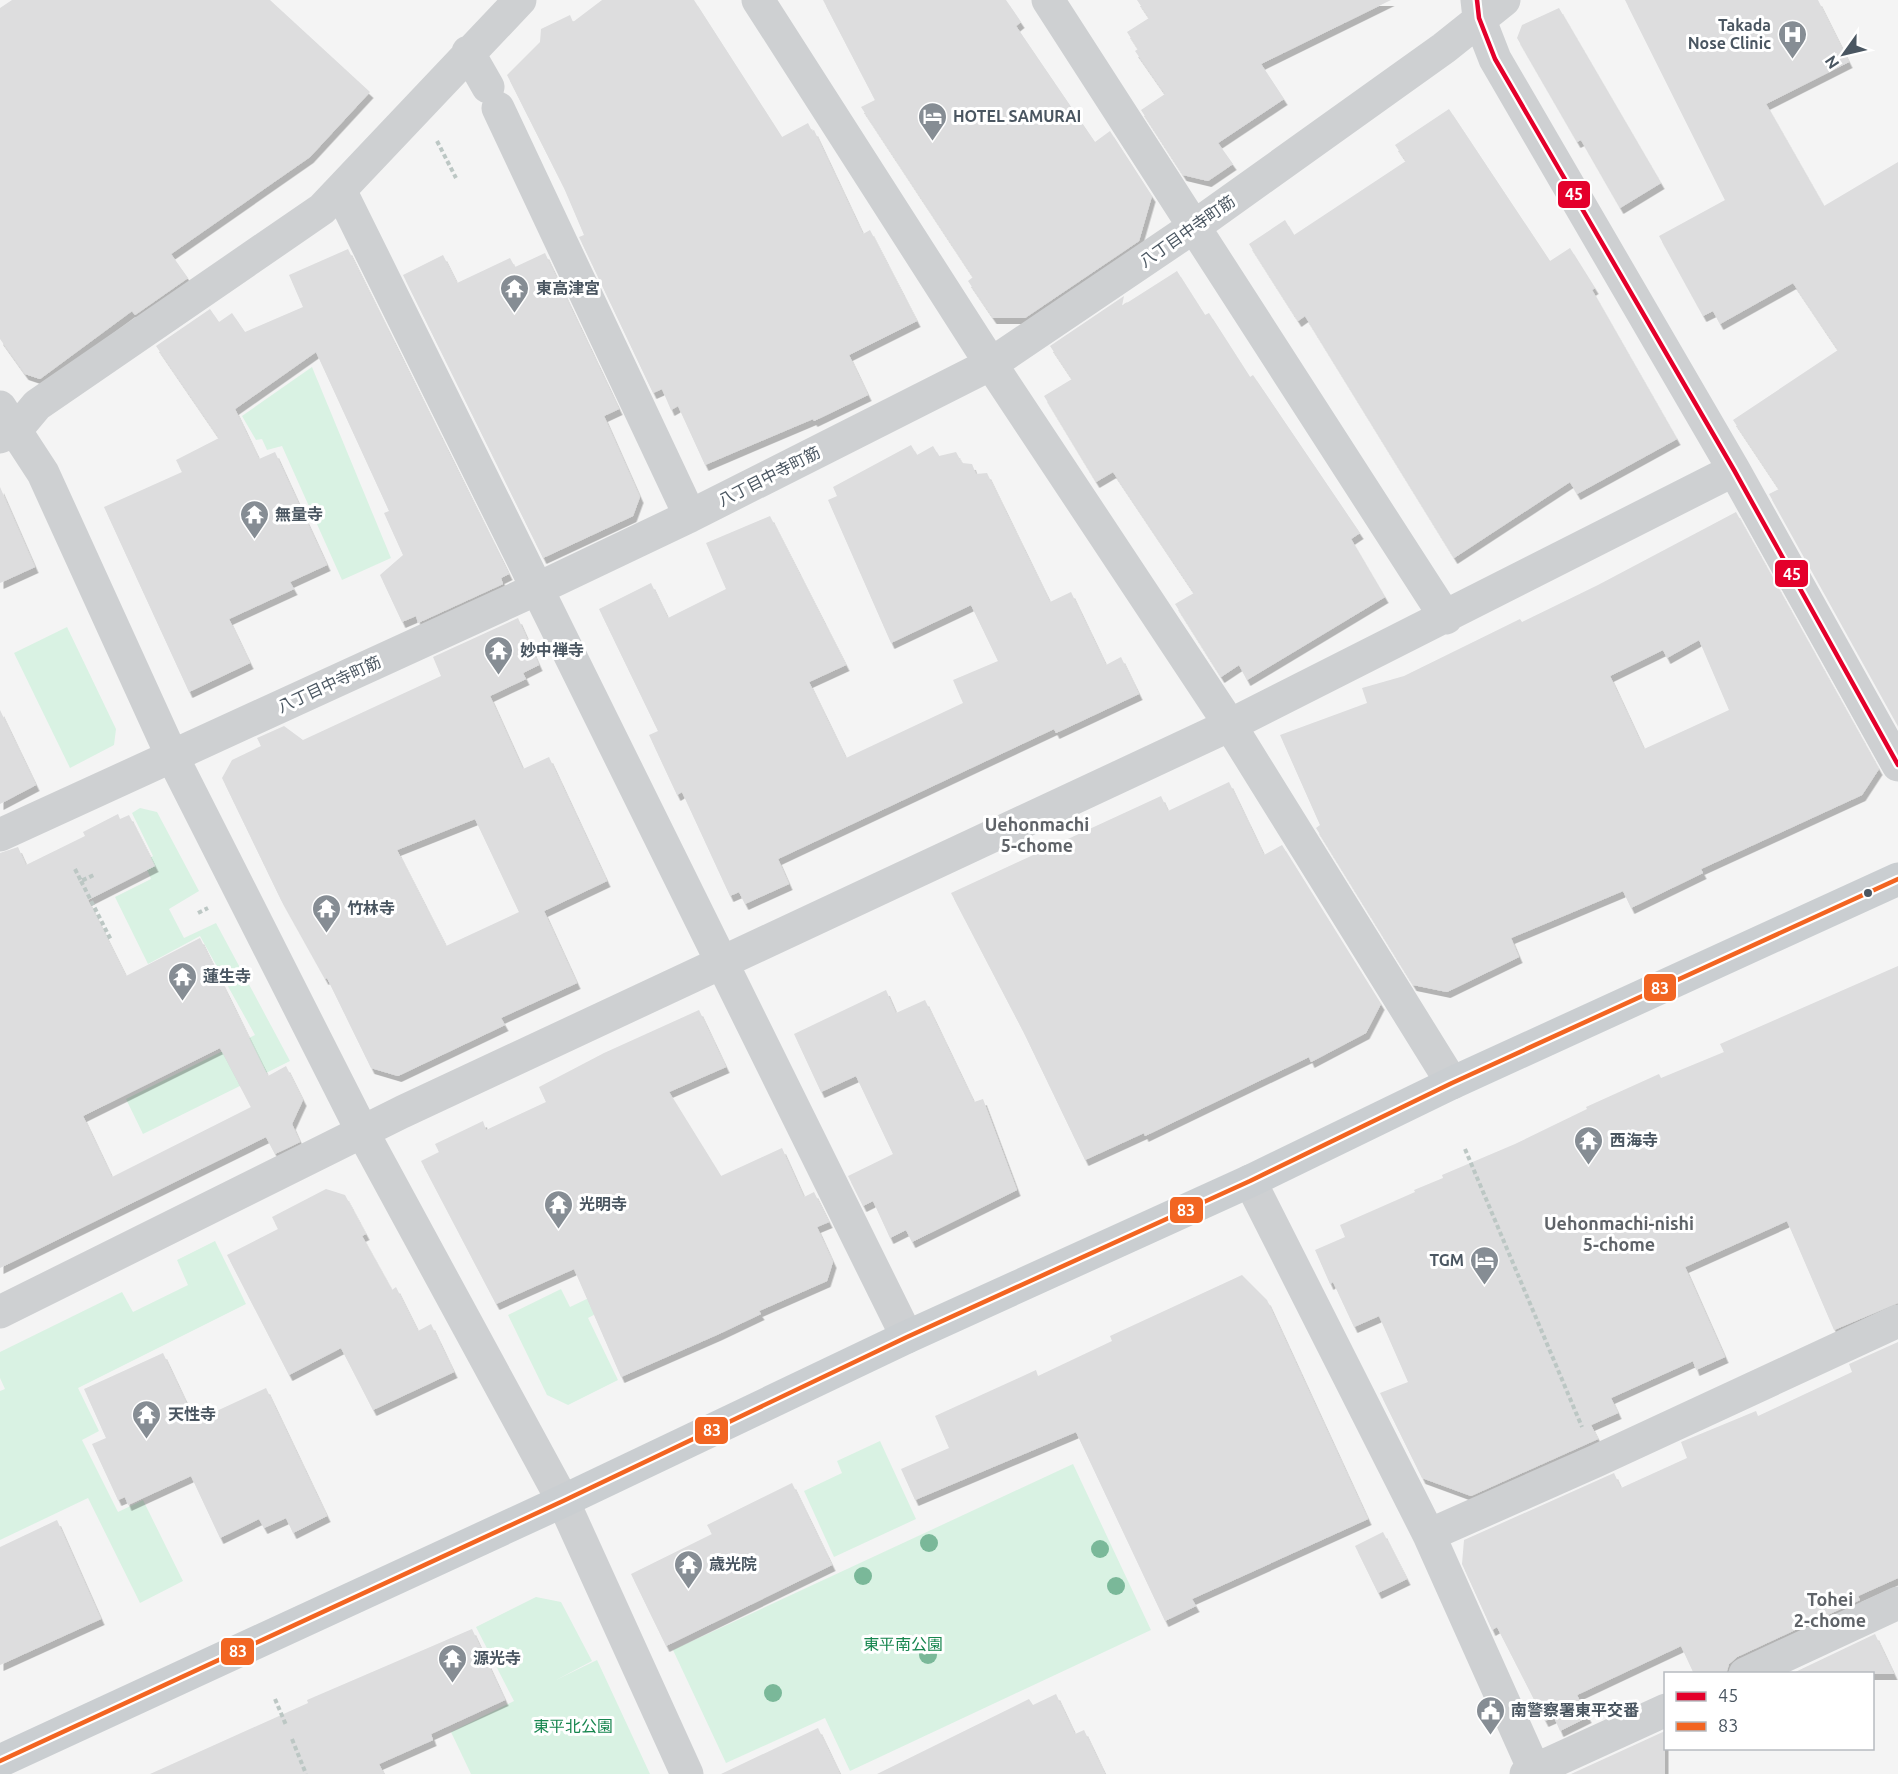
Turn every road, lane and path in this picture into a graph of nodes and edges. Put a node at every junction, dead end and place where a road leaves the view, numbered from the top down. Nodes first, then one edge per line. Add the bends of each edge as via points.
1 (520, 0) edge
2 (758, 0) edge
3 (1048, 0) edge
4 (1487, 6) edge
5 (468, 52) junction
6 (441, 149) dead end
7 (456, 178) dead end
8 (340, 192) junction
9 (1195, 226) junction
10 (991, 364) junction
11 (5, 424) edge
12 (1734, 470) junction
13 (690, 516) junction
14 (539, 588) junction
15 (1446, 618) junction
16 (1230, 725) junction
17 (171, 754) junction
18 (1898, 765) edge
19 (0, 835) edge
20 (75, 869) dead end
21 (96, 874) dead end
22 (1898, 879) edge
23 (81, 881) junction
24 (111, 940) dead end
25 (723, 960) junction
26 (1452, 1083) junction
27 (362, 1131) junction
28 (1465, 1149) dead end
29 (1250, 1180) junction
30 (0, 1312) edge
31 (1898, 1321) edge
32 (907, 1337) junction
33 (1596, 1461) junction
34 (563, 1501) junction
35 (1428, 1535) junction
36 (1898, 1603) edge
37 (1749, 1672) edge
38 (275, 1699) dead end
39 (1664, 1710) edge
40 (286, 1725) dead end
41 (292, 1739) dead end
42 (0, 1761) edge
43 (1532, 1773) edge
44 (306, 1774) edge
45 (687, 1774) edge

1 - 5 street
2 - 10 street
3 - 9 street
4 - 9 street, 八丁目中寺町筋 via 1444,48
4 - 12 street via 1495,59
5 - 8 street
5 - 13 street via 493,97
6 - 7 path
8 - 11 street via 322,209
8 - 14 street
9 - 10 street, 八丁目中寺町筋
9 - 15 street
10 - 13 street, 八丁目中寺町筋
10 - 16 street
11 - 17 street via 43,473
12 - 15 street
12 - 18 street
13 - 14 street, 八丁目中寺町筋
14 - 17 street, 八丁目中寺町筋
14 - 25 street
15 - 16 street
16 - 25 street
16 - 26 street
17 - 19 street, 八丁目中寺町筋
17 - 27 street
20 - 23 path
21 - 23 path
22 - 26 main road
23 - 24 path
25 - 27 street
25 - 32 street
26 - 29 main road
27 - 30 street
27 - 34 street
28 - 33 path
29 - 32 main road
29 - 35 street
31 - 33 street
32 - 34 main road
33 - 35 street
34 - 42 main road
34 - 45 street
35 - 43 street
36 - 37 street
38 - 40 path
39 - 43 street
41 - 44 path

